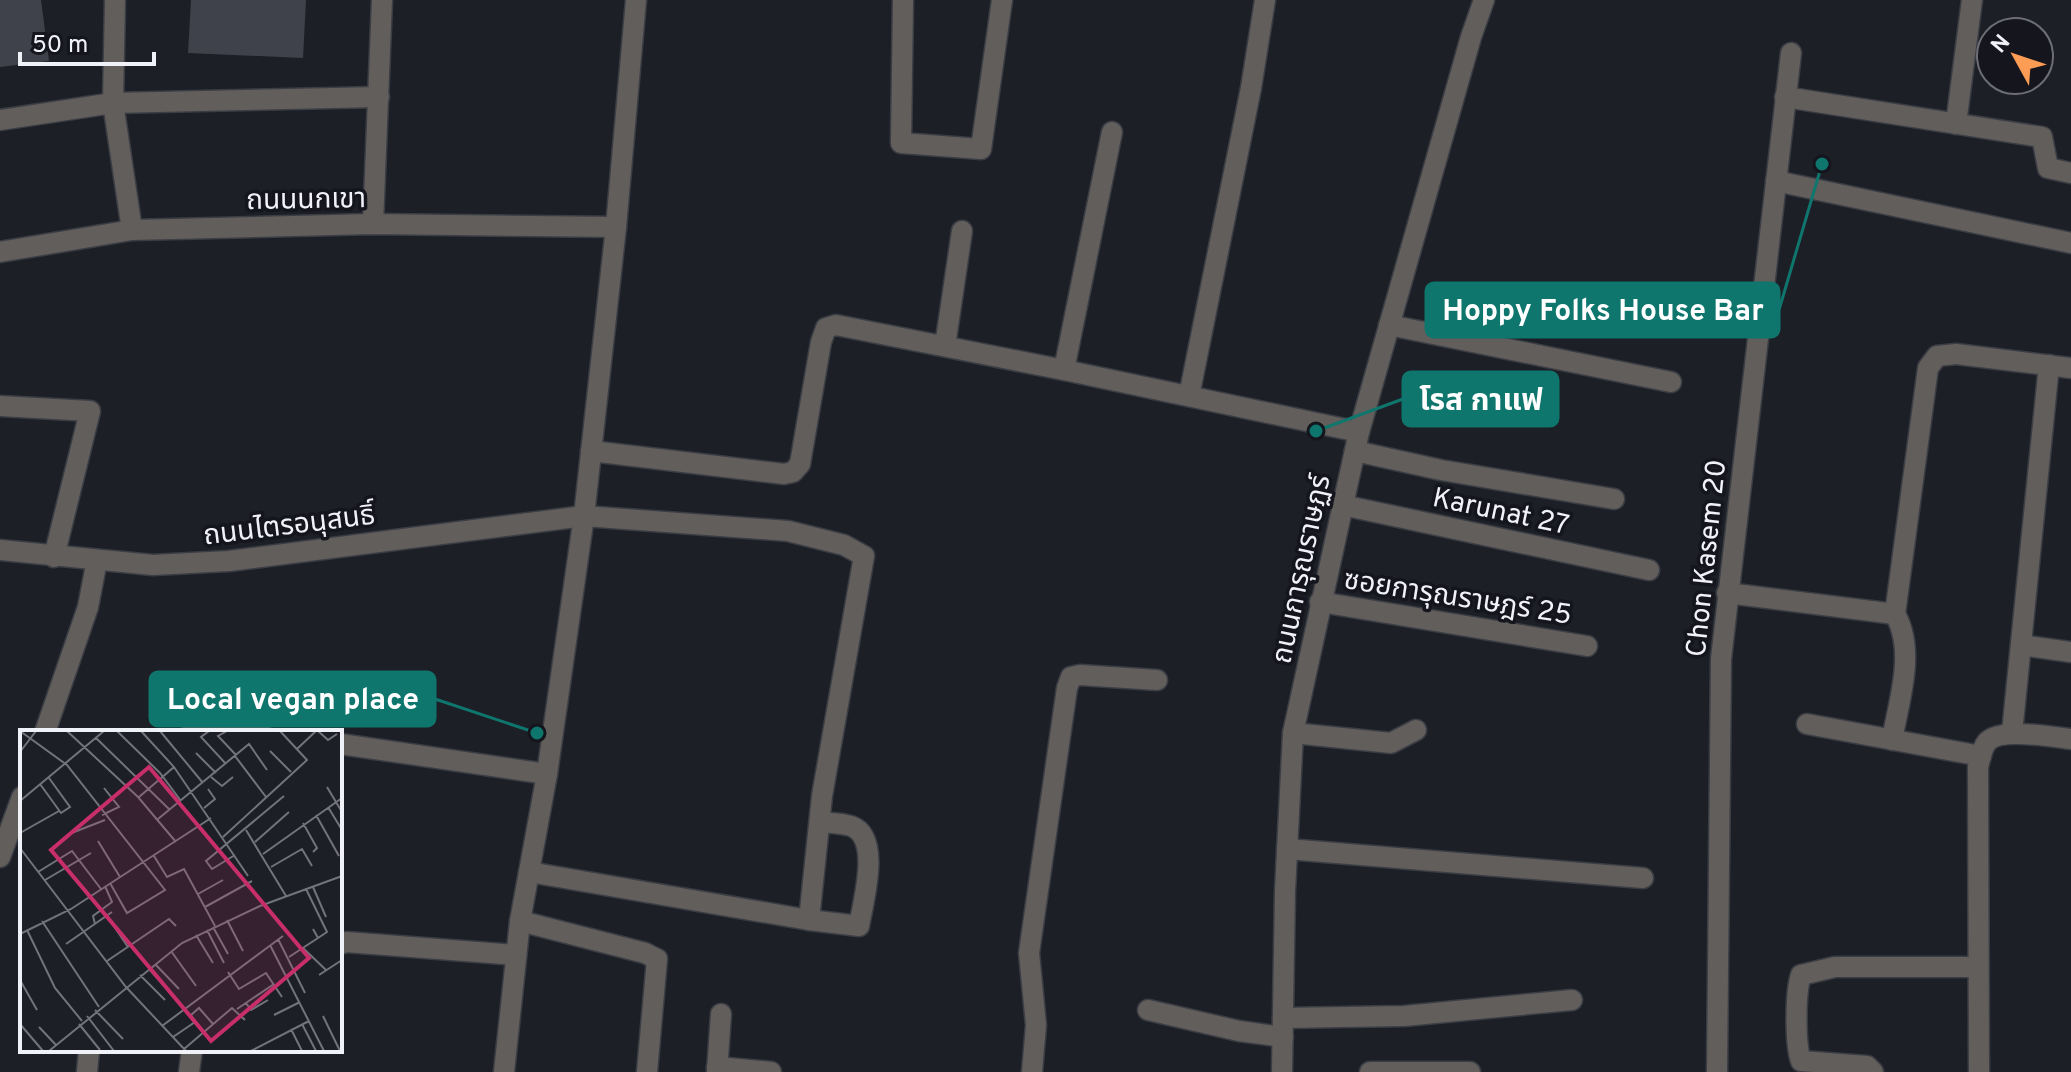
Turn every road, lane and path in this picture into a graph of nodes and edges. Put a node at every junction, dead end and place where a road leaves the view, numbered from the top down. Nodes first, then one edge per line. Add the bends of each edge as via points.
1 (115, 0) edge
2 (382, 0) edge
3 (636, 0) edge
4 (903, 0) edge
5 (1002, 0) edge
6 (1265, 0) edge
7 (1484, 0) edge
8 (1972, 0) edge
9 (1791, 53) dead end
10 (379, 97) junction
11 (1785, 97) junction
12 (113, 103) junction
13 (0, 120) edge
14 (1956, 124) junction
15 (1112, 132) dead end
16 (2071, 173) edge
17 (1776, 181) junction
18 (373, 224) junction
19 (616, 227) junction
20 (132, 230) junction
21 (962, 231) dead end
22 (2071, 243) edge
23 (0, 252) edge
24 (1389, 325) junction
25 (945, 346) junction
26 (2049, 365) junction
27 (2071, 368) edge
28 (1064, 370) junction
29 (1671, 382) dead end
30 (1189, 396) junction
31 (0, 406) edge
32 (1357, 442) junction
33 (591, 451) junction
34 (1614, 499) dead end
35 (1342, 505) junction
36 (584, 516) junction
37 (0, 550) edge
38 (54, 557) junction
39 (97, 560) junction
40 (1649, 570) dead end
41 (1727, 593) junction
42 (1320, 602) junction
43 (1895, 614) junction
44 (2021, 645) junction
45 (1587, 646) dead end
46 (2071, 652) edge
47 (1157, 680) dead end
48 (191, 722) dead end
49 (1807, 724) dead end
50 (46, 730) edge
51 (247, 730) edge
52 (1416, 730) dead end
53 (1293, 733) junction
54 (2012, 733) junction
55 (2071, 739) edge
56 (1892, 740) junction
57 (342, 744) edge
58 (1981, 756) junction
59 (547, 774) junction
60 (20, 802) edge
61 (820, 822) junction
62 (1287, 849) junction
63 (0, 857) edge
64 (529, 872) junction
65 (1643, 878) dead end
66 (809, 920) junction
67 (520, 921) junction
68 (342, 943) edge
69 (516, 955) junction
70 (1976, 967) junction
71 (1572, 1000) dead end
72 (1148, 1010) dead end
73 (721, 1014) dead end
74 (1283, 1028) junction
75 (89, 1052) edge
76 (192, 1052) edge
77 (717, 1070) edge
78 (87, 1072) edge
79 (189, 1072) edge
80 (504, 1072) edge
81 (647, 1072) edge
82 (771, 1072) edge
83 (1032, 1072) edge
84 (1282, 1072) edge
85 (1370, 1072) edge
86 (1470, 1072) edge
87 (1717, 1072) edge
88 (1873, 1072) edge
89 (1979, 1072) edge

1 - 12 street
2 - 10 street
3 - 19 street
4 - 5 street via 901,143 981,149
6 - 30 street
7 - 24 street, ถนนการุณราษฏร์
8 - 14 street
9 - 11 street, Chon Kasem 20
10 - 12 street
10 - 18 street
11 - 14 street
11 - 17 street, Chon Kasem 20
12 - 13 street
12 - 20 street
14 - 16 street via 2042,137 2048,168
15 - 28 street
17 - 22 street
17 - 41 street, Chon Kasem 20
18 - 19 street, ถนนนกเขา
18 - 20 street, ถนนนกเขา
19 - 33 street
20 - 23 street, ถนนนกเขา
21 - 25 street
24 - 29 street
24 - 32 street, ถนนการุณราษฏร์
25 - 28 street
25 - 33 street via 836,325 826,328 800,464 793,472
26 - 27 street
26 - 43 street via 1956,354 1937,356 1928,368
26 - 44 street
28 - 30 street
30 - 32 street
31 - 38 street via 90,411
32 - 34 street via 1441,470
32 - 35 street, ถนนการุณราษฏร์
33 - 36 street
35 - 40 street, Karunat 27
35 - 42 street, ถนนการุณราษฏร์
36 - 39 street, ถนนไตรอนุสนธิ์ via 229,561 153,565
36 - 59 street
36 - 61 street, ถนนไตรอนุสนธิ์ via 788,531 844,545 864,556
37 - 38 street, ถนนไตรอนุสนธิ์
38 - 39 street, ถนนไตรอนุสนธิ์
39 - 50 street via 88,607
41 - 43 street
41 - 87 street, Chon Kasem 20 via 1721,659
42 - 45 street, ซอยการุณราษฎร์ 25
42 - 53 street, ถนนการุณราษฏร์
43 - 56 street via 1903,628 1905,661
44 - 46 street
44 - 54 street
47 - 83 street via 1080,675 1071,677 1067,688 1029,953 1036,1025
48 - 51 street
49 - 56 street
52 - 53 street via 1391,743
53 - 62 street, ถนนการุณราษฏร์
54 - 55 street
54 - 58 street via 1993,737
56 - 58 street
57 - 59 street
58 - 70 street
59 - 64 street
60 - 63 street
61 - 66 street
61 - 66 street via 852,826 862,833 868,867 859,926
62 - 65 street
62 - 74 street, ถนนการุณราษฏร์
64 - 66 street
64 - 67 street
67 - 69 street
67 - 81 street via 657,959
68 - 69 street
69 - 80 street
70 - 88 street via 1835,967 1801,975 1801,1061 1867,1066
70 - 89 street
71 - 74 street
72 - 74 street via 1239,1031
73 - 77 street
74 - 84 street, ถนนการุณราษฏร์
75 - 78 street
76 - 79 street
77 - 82 street
85 - 86 street

